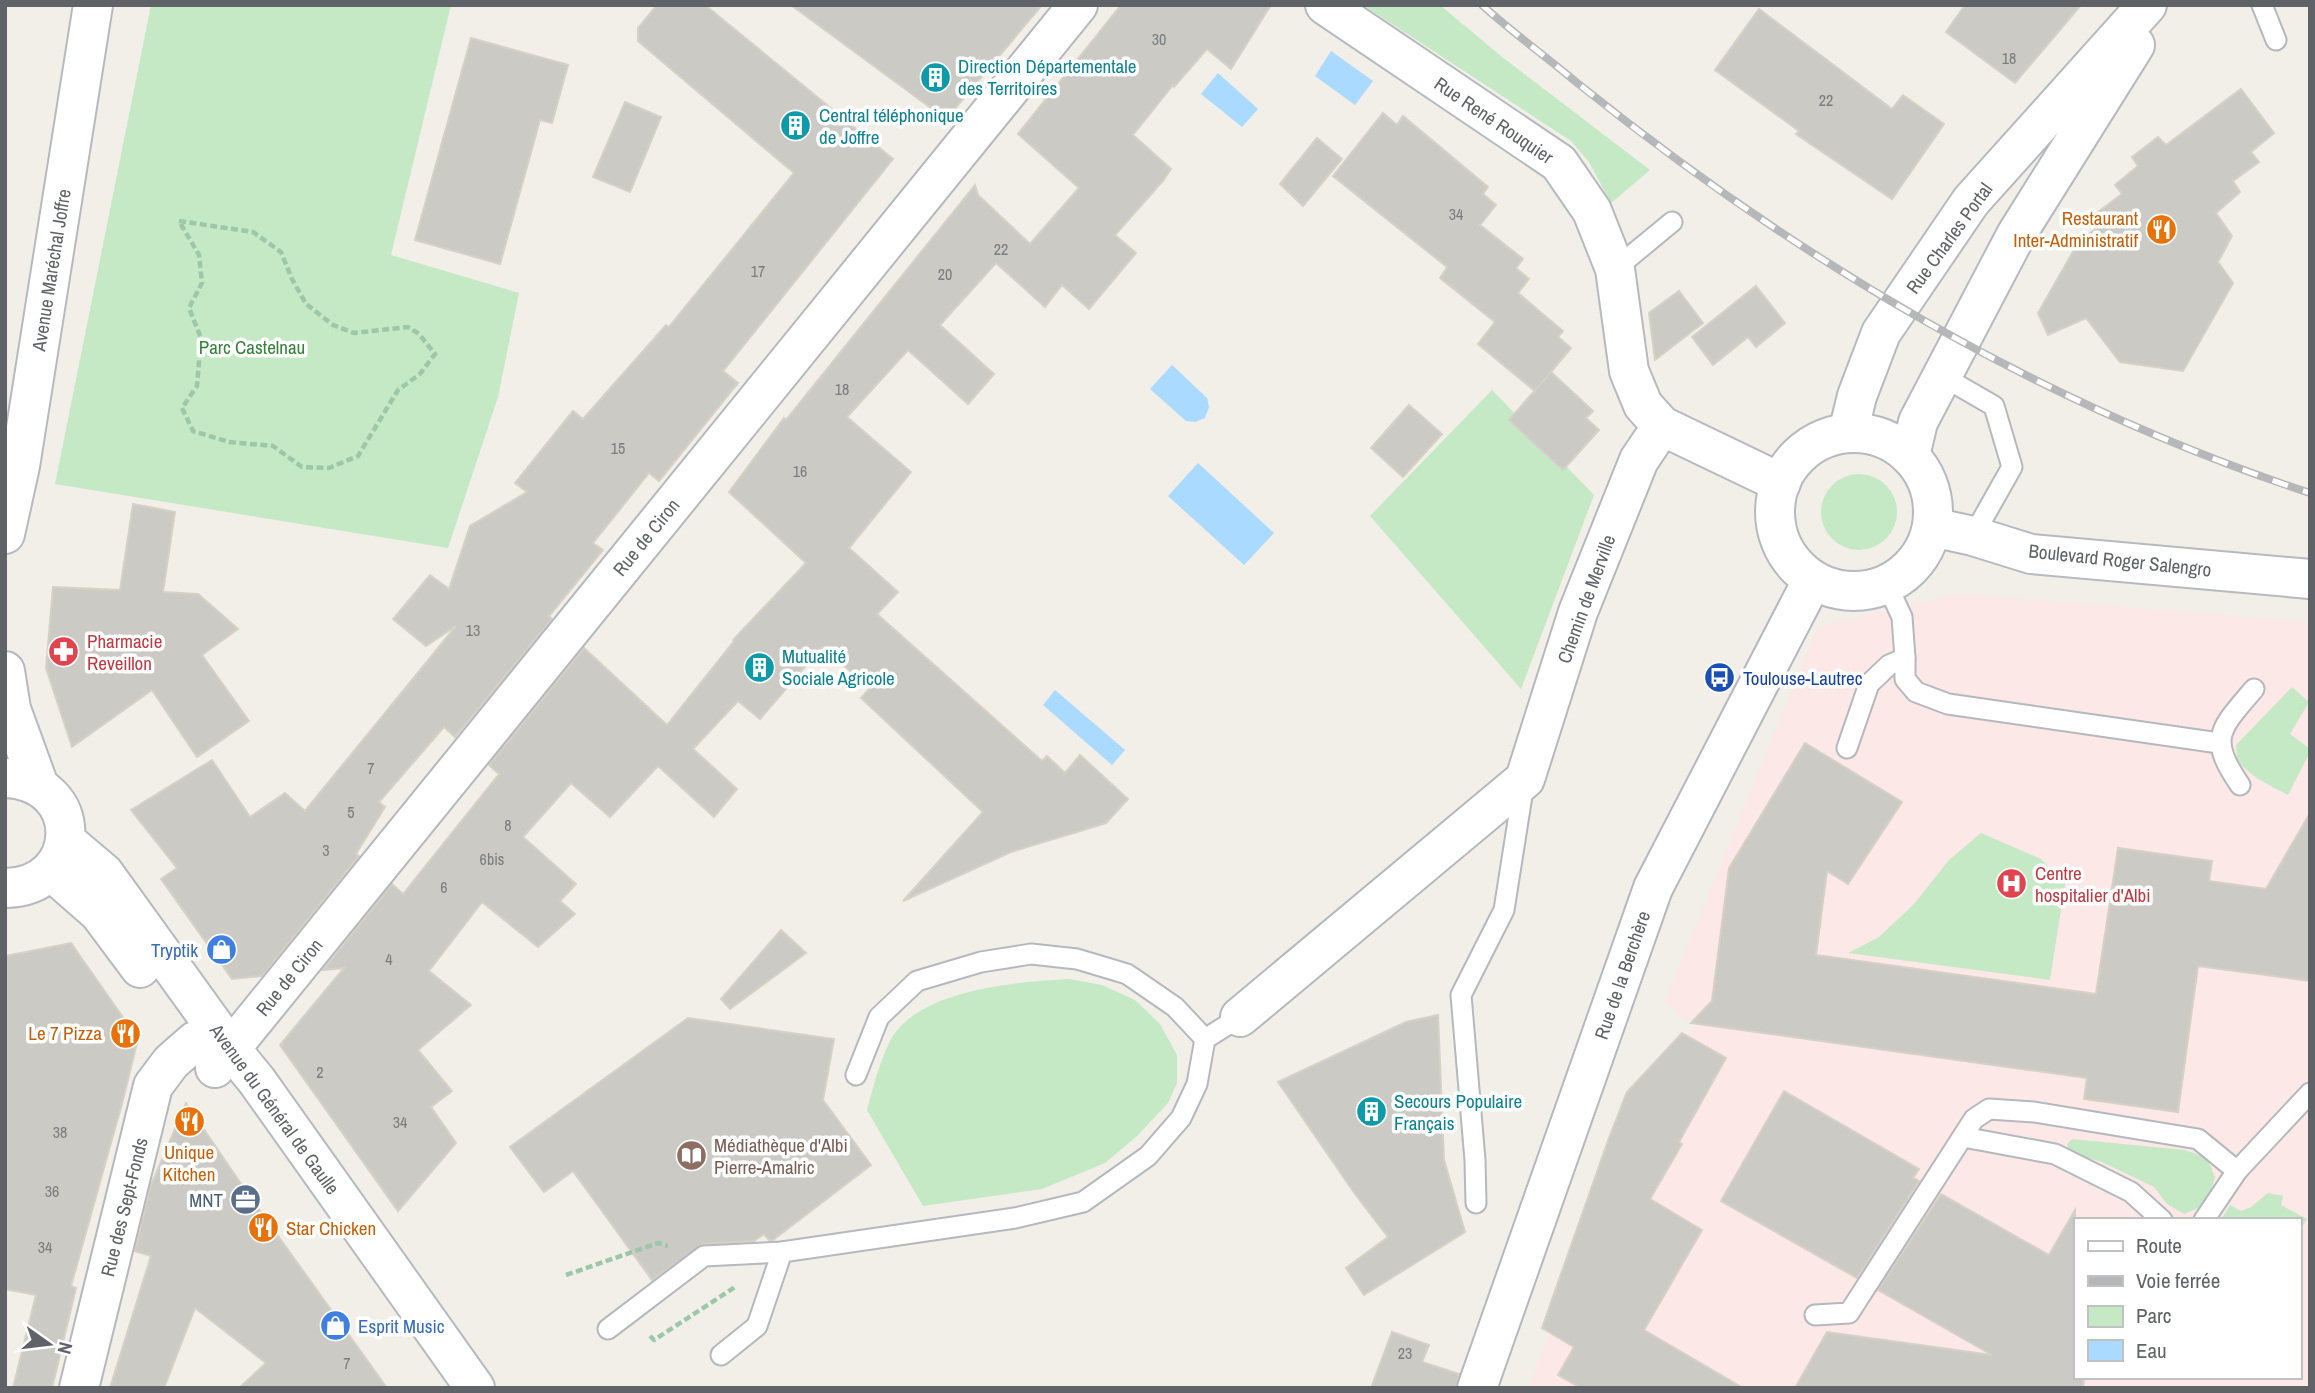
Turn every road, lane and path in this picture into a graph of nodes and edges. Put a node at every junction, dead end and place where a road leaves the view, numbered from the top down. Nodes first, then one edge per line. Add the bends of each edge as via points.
1 (93, 5) edge
2 (1078, 5) edge
3 (1325, 5) edge
4 (2147, 5) edge
5 (2160, 5) edge
6 (2262, 5) edge
7 (2276, 40) dead end
8 (1672, 222) dead end
9 (1615, 269) junction
10 (435, 354) joint
11 (1942, 376) junction
12 (1662, 426) junction
13 (1849, 433) junction
14 (1910, 456) junction
15 (1781, 483) junction
16 (1932, 527) junction
17 (5, 534) edge
18 (1973, 536) junction
19 (2310, 579) edge
20 (1812, 581) junction
21 (1887, 585) junction
22 (1905, 658) junction
23 (5, 671) edge
24 (2254, 690) dead end
25 (2219, 743) junction
26 (1847, 748) dead end
27 (1525, 779) junction
28 (22, 782) edge
29 (2240, 785) dead end
30 (58, 855) junction
31 (5, 888) edge
32 (1240, 1017) joint
33 (1205, 1039) junction
34 (213, 1052) junction
35 (856, 1075) dead end
36 (2310, 1093) edge
37 (1963, 1137) junction
38 (2237, 1171) junction
39 (1476, 1203) dead end
40 (2160, 1218) edge
41 (2205, 1218) edge
42 (658, 1243) dead end
43 (781, 1255) junction
44 (566, 1275) dead end
45 (1815, 1315) dead end
46 (608, 1329) dead end
47 (647, 1331) dead end
48 (721, 1354) dead end
49 (79, 1388) edge
50 (447, 1388) edge
51 (475, 1388) edge
52 (1477, 1388) edge

1 - 17 street, Avenue Maréchal Joffre
2 - 34 street, Rue de Ciron
3 - 9 street, Rue René Rouquier via 1559,163 1592,211
4 - 13 street, Rue Charles Portal via 1971,201 1881,333 1857,396
5 - 11 street via 2015,235
6 - 7 lane
8 - 9 lane
9 - 12 street, Rue René Rouquier via 1629,371 1643,405
10 - 10 path via 408,327 354,333 333,325 306,304 281,252 253,232 179,221 200,255 202,283 189,308 201,338 197,386 182,408 193,431 229,442 272,446 302,467 329,468 358,456 398,390 420,374
11 - 14 street via 1918,422
11 - 18 lane via 1994,405 2012,467
12 - 15 street, Rue René Rouquier
12 - 27 street, Chemin de Merville via 1639,460 1578,612
13 - 14 street via 1892,442
13 - 15 street via 1808,448
14 - 16 street via 1930,489
15 - 20 street via 1775,505 1777,527 1784,549
16 - 18 street, Boulevard Roger Salengro
16 - 21 street via 1916,561
18 - 19 street, Boulevard Roger Salengro via 2031,554
20 - 21 street via 1863,592
20 - 52 street, Rue de la Berchère via 1653,888
21 - 22 lane via 1902,617
22 - 25 lane via 1905,679 1916,692 1948,704
22 - 26 lane via 1889,665 1869,684
23 - 28 street
24 - 25 lane via 2223,730
25 - 29 lane via 2225,763
27 - 32 street
27 - 39 lane, Chemin de Merville via 1504,909 1461,995
28 - 30 street via 51,796 60,809 65,824
30 - 31 street via 38,881
30 - 34 street via 99,913
32 - 33 lane
33 - 35 lane via 1175,1007 1127,974 1077,959 1031,954 981,962 917,981 879,1017
33 - 43 lane via 1197,1084 1181,1118 1149,1156 1083,1202 1016,1218
34 - 49 street, Rue des Sept-Fonds via 170,1062 153,1086
34 - 50 street, Avenue du Général de Gaulle
34 - 51 street, Avenue du Général de Gaulle via 257,1081
36 - 38 lane
37 - 38 lane via 1974,1119 1989,1109 2034,1112 2198,1139
37 - 40 lane via 2054,1154 2131,1192
37 - 45 lane via 1849,1313
38 - 41 lane
42 - 44 path
43 - 46 lane via 704,1256
43 - 47 path via 654,1340
43 - 48 lane via 757,1326

